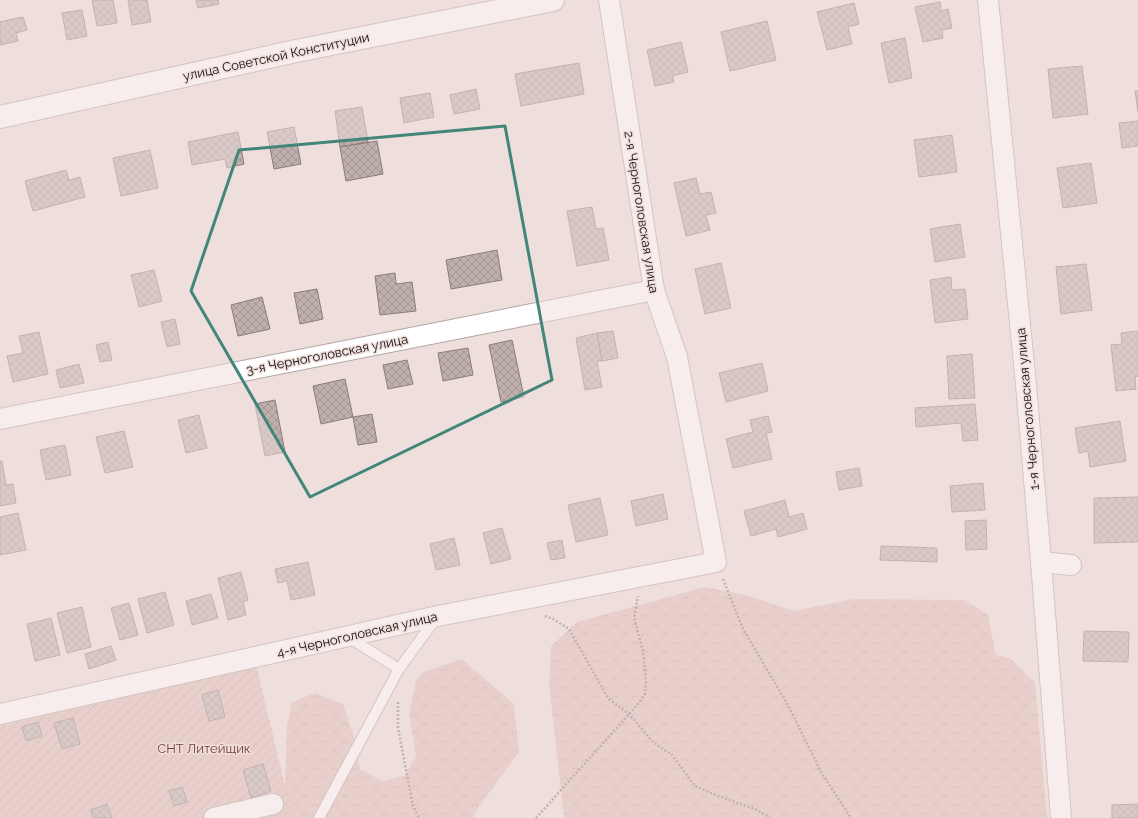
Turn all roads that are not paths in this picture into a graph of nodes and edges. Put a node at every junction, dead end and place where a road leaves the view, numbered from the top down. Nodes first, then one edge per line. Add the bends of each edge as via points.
1 (553, 0) edge
2 (609, 0) edge
3 (988, 0) edge
4 (0, 117) edge
5 (654, 290) junction
6 (0, 419) edge
7 (716, 562) joint
8 (1041, 562) junction
9 (1071, 565) dead end
10 (438, 616) junction
11 (346, 636) junction
12 (399, 670) junction
13 (0, 714) edge
14 (273, 804) dead end
15 (214, 818) edge
16 (319, 818) edge
17 (1061, 818) edge

1 - 4 street, улица Советской Конституции via 296,51
2 - 5 street, 2-я Черноголовская улица
3 - 8 street, 1-я Черноголовская улица
5 - 6 street, 3-я Черноголовская улица
5 - 7 street, 2-я Черноголовская улица via 677,356
7 - 10 street, 4-я Черноголовская улица
8 - 9 street
8 - 17 street, 1-я Черноголовская улица
10 - 11 street, 4-я Черноголовская улица
10 - 12 lane
11 - 12 lane
11 - 13 street, 4-я Черноголовская улица
12 - 16 lane
14 - 15 street

